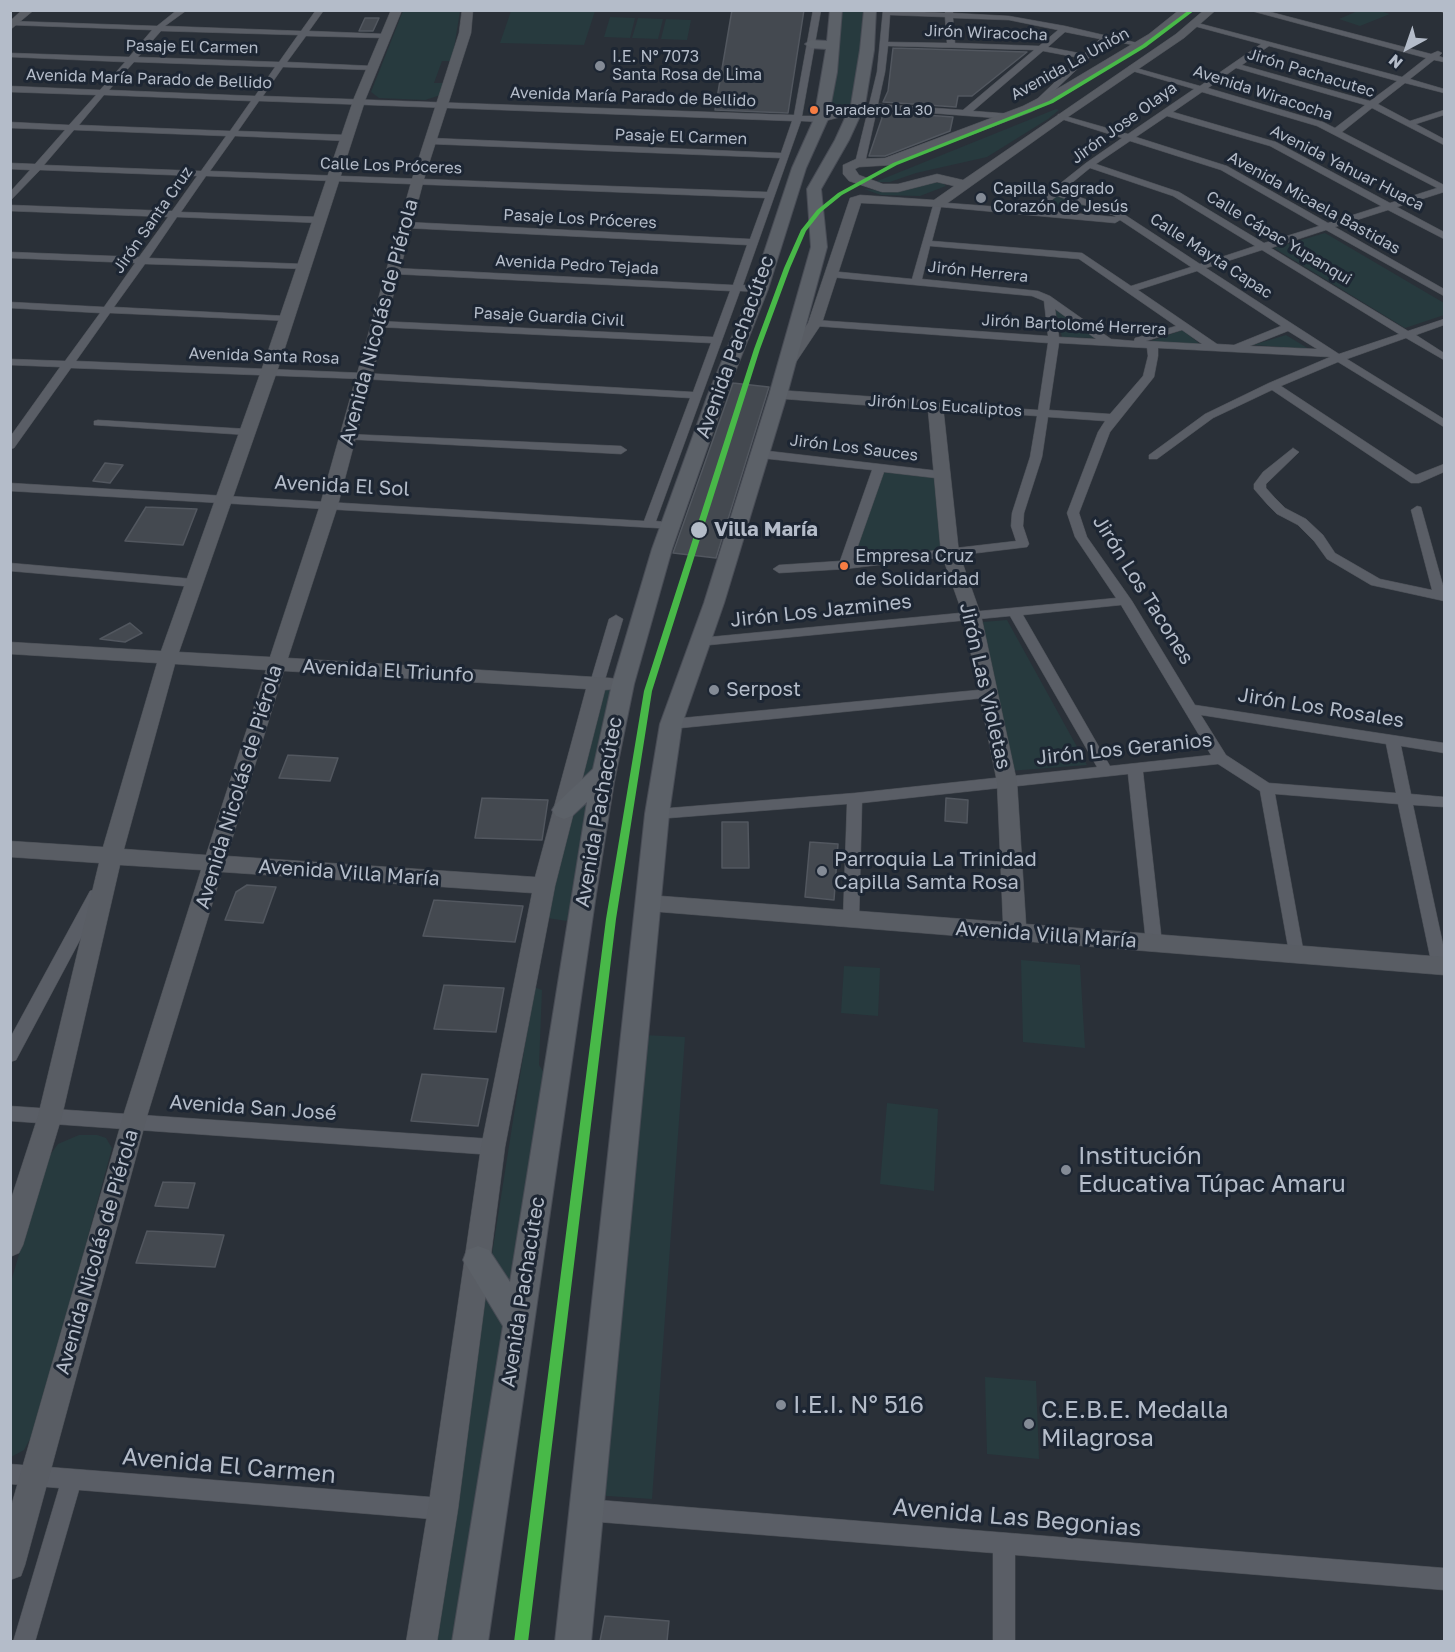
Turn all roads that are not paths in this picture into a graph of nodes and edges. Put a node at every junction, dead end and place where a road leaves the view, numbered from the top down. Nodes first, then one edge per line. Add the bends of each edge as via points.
1 (29, 10) edge
2 (183, 10) edge
3 (320, 10) edge
4 (397, 10) edge
5 (468, 10) edge
6 (817, 10) edge
7 (836, 10) edge
8 (870, 10) edge
9 (1186, 10) edge
10 (1211, 10) edge
11 (1252, 10) edge
12 (949, 12) edge
13 (887, 14) edge
14 (12, 24) edge
15 (1197, 24) junction
16 (868, 28) junction
17 (1065, 28) junction
18 (157, 30) junction
19 (304, 33) junction
20 (385, 36) junction
21 (1107, 37) junction
22 (1268, 43) junction
23 (811, 44) junction
24 (885, 44) junction
25 (1138, 44) junction
26 (833, 45) junction
27 (951, 45) junction
28 (1041, 48) junction
29 (1444, 50) edge
30 (10, 55) edge
31 (1085, 57) junction
32 (1432, 57) junction
33 (1444, 60) edge
34 (129, 61) junction
35 (864, 63) junction
36 (282, 64) junction
37 (1234, 65) junction
38 (372, 68) junction
39 (1132, 69) junction
40 (881, 72) junction
41 (1404, 78) junction
42 (1199, 88) junction
43 (10, 89) edge
44 (1444, 91) edge
45 (102, 93) junction
46 (258, 98) junction
47 (358, 102) junction
48 (444, 104) junction
49 (1371, 104) junction
50 (1036, 105) junction
51 (875, 106) junction
52 (856, 110) junction
53 (1164, 112) junction
54 (965, 113) junction
55 (1443, 113) edge
56 (1009, 116) junction
57 (1061, 116) junction
58 (797, 118) junction
59 (821, 119) junction
60 (1408, 124) junction
61 (10, 125) edge
62 (71, 128) junction
63 (1336, 132) junction
64 (232, 134) junction
65 (1130, 137) junction
66 (347, 138) junction
67 (431, 141) junction
68 (1444, 142) edge
69 (785, 156) junction
70 (860, 163) junction
71 (1089, 165) junction
72 (10, 166) edge
73 (37, 167) junction
74 (970, 168) junction
75 (204, 173) junction
76 (334, 178) junction
77 (417, 182) junction
78 (965, 184) junction
79 (1444, 188) edge
80 (1055, 192) junction
81 (769, 195) junction
82 (10, 198) edge
83 (937, 204) junction
84 (1390, 207) junction
85 (10, 208) edge
86 (1031, 212) junction
87 (175, 215) junction
88 (320, 220) junction
89 (1126, 221) junction
90 (406, 225) junction
91 (1329, 226) junction
92 (1444, 236) edge
93 (753, 242) junction
94 (926, 243) junction
95 (1265, 246) junction
96 (10, 255) edge
97 (144, 260) junction
98 (304, 267) junction
99 (1198, 267) junction
100 (394, 271) junction
101 (830, 274) junction
102 (916, 281) junction
103 (738, 288) junction
104 (760, 288) junction
105 (1131, 289) junction
106 (1444, 293) edge
107 (1049, 301) junction
108 (10, 305) edge
109 (108, 309) junction
110 (286, 319) junction
111 (1444, 322) edge
112 (815, 323) junction
113 (378, 324) junction
114 (1185, 326) junction
115 (1289, 327) junction
116 (1410, 335) junction
117 (719, 340) junction
118 (1054, 340) junction
119 (1109, 343) junction
120 (1125, 344) junction
121 (1152, 345) junction
122 (1216, 348) junction
123 (1233, 349) junction
124 (1334, 356) junction
125 (1444, 357) edge
126 (10, 362) edge
127 (69, 364) junction
128 (785, 368) junction
129 (268, 373) junction
130 (363, 376) junction
131 (1273, 385) junction
132 (695, 395) junction
133 (778, 395) junction
134 (935, 406) junction
135 (1044, 413) junction
136 (1113, 418) junction
137 (10, 422) edge
138 (28, 422) junction
139 (98, 423) dead end
140 (1444, 424) edge
141 (247, 432) junction
142 (347, 437) junction
143 (10, 446) edge
144 (621, 450) dead end
145 (1293, 452) dead end
146 (760, 454) junction
147 (1153, 457) dead end
148 (879, 468) junction
149 (1444, 468) edge
150 (944, 475) junction
151 (10, 488) edge
152 (222, 499) junction
153 (329, 505) junction
154 (1417, 510) dead end
155 (659, 525) junction
156 (950, 553) junction
157 (845, 566) junction
158 (10, 567) edge
159 (779, 569) dead end
160 (194, 583) junction
161 (1442, 596) edge
162 (1125, 600) junction
163 (1014, 611) junction
164 (972, 615) junction
165 (616, 619) dead end
166 (699, 642) junction
167 (10, 648) edge
168 (167, 657) junction
169 (277, 664) junction
170 (597, 683) junction
171 (623, 684) junction
172 (989, 694) junction
173 (1192, 709) junction
174 (671, 724) junction
175 (1392, 739) junction
176 (1444, 748) edge
177 (1221, 759) junction
178 (1135, 768) junction
179 (1106, 771) junction
180 (604, 772) junction
181 (1007, 782) junction
182 (1267, 788) junction
183 (855, 798) junction
184 (1403, 799) junction
185 (1444, 802) edge
186 (564, 810) junction
187 (657, 814) junction
188 (10, 849) edge
189 (216, 864) junction
190 (109, 866) junction
191 (544, 886) junction
192 (648, 903) junction
193 (851, 919) junction
194 (1015, 932) junction
195 (1154, 943) junction
196 (1296, 954) junction
197 (1442, 966) edge
198 (10, 1055) edge
199 (10, 1113) edge
200 (50, 1116) junction
201 (134, 1123) junction
202 (493, 1147) junction
203 (10, 1245) edge
204 (478, 1260) junction
205 (519, 1324) junction
206 (10, 1474) edge
207 (35, 1476) junction
208 (72, 1479) junction
209 (443, 1509) junction
210 (585, 1510) junction
211 (1004, 1544) junction
212 (10, 1565) edge
213 (1444, 1579) edge
214 (24, 1641) edge
215 (421, 1641) edge
216 (470, 1641) edge
217 (573, 1641) edge
218 (1004, 1641) edge

1 - 14 street
2 - 18 street
3 - 19 street, Jirón Santa Cruz
4 - 20 street
5 - 48 street, Avenida Nicolás de Piérola
6 - 23 street, Avenida Pachacútec
7 - 26 main road, Avenida Pachacútec
8 - 16 main road
9 - 25 street, Avenida La Unión
10 - 15 street, Avenida La Unión
11 - 32 street
12 - 13 street
12 - 17 street
12 - 27 street
13 - 16 main road
13 - 24 street
14 - 18 street
15 - 22 street
15 - 39 street, Avenida La Unión
16 - 35 main road
17 - 21 street
17 - 28 street
18 - 19 street
18 - 34 street
19 - 20 street
19 - 36 street, Jirón Santa Cruz
20 - 38 street
21 - 25 street
21 - 31 street
22 - 37 street, Jirón Jose Olaya
22 - 41 street
23 - 26 main road
23 - 58 street, Avenida Pachacútec
24 - 27 street, Jirón Wiracocha
24 - 40 street
25 - 50 street, Avenida La Unión
26 - 59 main road, Avenida Pachacútec
27 - 28 street, Jirón Wiracocha
28 - 31 street, Jirón Wiracocha
28 - 54 street
29 - 32 street
30 - 34 street, Pasaje El Carmen
31 - 50 street
32 - 33 street
32 - 41 street
34 - 36 street, Pasaje El Carmen
34 - 45 street
35 - 40 main road
35 - 52 main road
36 - 38 street, Pasaje El Carmen
36 - 46 street, Jirón Santa Cruz
37 - 42 street, Jirón Jose Olaya
37 - 49 street, Jirón Pachacutec
38 - 47 street
39 - 42 street, Avenida Wiracocha
39 - 57 street, Avenida La Unión
40 - 51 street
41 - 44 street
41 - 49 street
42 - 53 street, Jirón Jose Olaya
42 - 63 street, Avenida Wiracocha
43 - 45 street, Avenida María Parado de Bellido
45 - 46 street, Avenida María Parado de Bellido
45 - 62 street
46 - 47 street, Avenida María Parado de Bellido
46 - 64 street, Jirón Santa Cruz
47 - 48 street, Avenida María Parado de Bellido
47 - 66 street
48 - 58 street, Avenida María Parado de Bellido
48 - 67 street, Avenida Nicolás de Piérola
49 - 60 street, Jirón Pachacutec
49 - 63 street
50 - 56 street, Avenida La Unión
51 - 52 street, Avenida María Parado de Bellido
51 - 54 street, Avenida María Parado de Bellido
51 - 70 street
52 - 59 street, Avenida María Parado de Bellido
52 - 128 main road via 814,189 819,248
53 - 65 street, Jirón Jose Olaya
53 - 84 street, Avenida Yahuar Huaca via 1273,144
54 - 56 street, Avenida María Parado de Bellido
55 - 60 street
56 - 70 street, Avenida La Unión via 887,162
57 - 65 street, Avenida Micaela Bastidas
57 - 74 street, Avenida La Unión via 1007,155
58 - 59 street, Avenida María Parado de Bellido
58 - 69 street, Avenida Pachacútec
59 - 104 main road, Avenida Pachacútec via 785,207
60 - 68 street, Jirón Pachacutec
61 - 62 street
62 - 64 street
62 - 73 street
63 - 79 street, Avenida Wiracocha
64 - 66 street
64 - 75 street, Jirón Santa Cruz
65 - 71 street, Jirón Jose Olaya
65 - 91 street, Avenida Micaela Bastidas via 1224,168
66 - 76 street
67 - 69 street, Pasaje El Carmen
67 - 77 street, Avenida Nicolás de Piérola
69 - 81 street, Avenida Pachacútec
70 - 74 street, Avenida La Unión via 864,177 889,185
70 - 78 street via 849,165 849,174 877,187 898,188 938,178
71 - 80 street, Jirón Jose Olaya
71 - 95 street, Calle Cápac Yupanqui via 1176,194
72 - 73 street, Calle Los Próceres
73 - 75 street, Calle Los Próceres
73 - 82 street
74 - 78 street
75 - 76 street, Calle Los Próceres
75 - 87 street, Jirón Santa Cruz
76 - 77 street, Calle Los Próceres
76 - 88 street
77 - 81 street, Calle Los Próceres
77 - 90 street, Avenida Nicolás de Piérola
78 - 83 street
79 - 84 street
80 - 86 street, Jirón Jose Olaya
80 - 89 street via 1116,213
81 - 93 street, Avenida Pachacútec
83 - 86 street, Calle Mayta Capac
83 - 94 street
83 - 101 street, Calle Mayta Capac via 858,199
84 - 91 street
84 - 92 street, Avenida Yahuar Huaca
85 - 87 street
86 - 89 street, Calle Mayta Capac
87 - 88 street
87 - 97 street, Jirón Santa Cruz
88 - 98 street
89 - 99 street, Calle Mayta Capac
90 - 93 street, Pasaje Los Próceres
90 - 100 street, Avenida Nicolás de Piérola
91 - 95 street
91 - 106 street, Avenida Micaela Bastidas
93 - 103 street, Avenida Pachacútec
94 - 102 street
94 - 105 street via 1082,256
95 - 99 street
95 - 116 street, Calle Cápac Yupanqui
96 - 97 street
97 - 98 street
97 - 109 street, Jirón Santa Cruz
98 - 110 street
99 - 105 street
99 - 115 street, Calle Mayta Capac
100 - 103 street, Avenida Pedro Tejada
100 - 113 street, Avenida Nicolás de Piérola
101 - 102 street, Jirón Herrera
101 - 112 street
102 - 107 street, Jirón Herrera via 1034,293
103 - 104 street, Avenida Pedro Tejada
103 - 117 street, Avenida Pachacútec
104 - 155 main road, Avenida Pachacútec
105 - 114 street
107 - 118 street
107 - 119 street, Jirón Herrera
108 - 109 street
109 - 110 street
109 - 127 street, Jirón Santa Cruz
110 - 129 street
111 - 116 street
112 - 118 street, Jirón Bartolomé Herrera
112 - 128 street
113 - 117 street, Pasaje Guardia Civil
113 - 130 street, Avenida Nicolás de Piérola
114 - 120 street
114 - 122 street
115 - 123 street
115 - 124 street, Calle Mayta Capac
116 - 124 street
116 - 125 street, Calle Cápac Yupanqui
117 - 132 street, Avenida Pachacútec
118 - 119 street, Jirón Bartolomé Herrera
118 - 135 street
119 - 120 street, Jirón Bartolomé Herrera
120 - 121 street, Jirón Bartolomé Herrera
121 - 122 street, Jirón Bartolomé Herrera
121 - 136 street, Jirón Los Tacones via 1148,377
122 - 123 street, Jirón Bartolomé Herrera
123 - 124 street, Jirón Bartolomé Herrera
124 - 131 street
124 - 140 street, Calle Mayta Capac
126 - 127 street, Avenida Santa Rosa
127 - 129 street, Avenida Santa Rosa
127 - 138 street, Jirón Santa Cruz
128 - 133 main road
129 - 130 street, Avenida Santa Rosa
129 - 141 street
130 - 132 street, Avenida Santa Rosa
130 - 142 street, Avenida Nicolás de Piérola
131 - 147 street via 1209,416
131 - 149 street via 1415,480
132 - 155 street, Avenida Pachacútec
133 - 134 street, Jirón Los Eucaliptos
133 - 146 main road
134 - 135 street, Jirón Los Eucaliptos
134 - 150 street, Jirón Las Violetas
135 - 136 street, Jirón Los Eucaliptos
135 - 156 street via 1036,457 1018,513 1017,526 1023,544
136 - 162 street, Jirón Los Tacones via 1091,462 1073,513 1082,537
137 - 138 street
138 - 143 street, Jirón Santa Cruz
139 - 141 street
141 - 152 street
142 - 144 street
142 - 153 street, Avenida Nicolás de Piérola
145 - 161 street via 1260,484 1260,489 1281,511 1302,522 1331,556 1376,582
146 - 148 street, Jirón Los Sauces
146 - 166 main road
148 - 150 street, Jirón Los Sauces
148 - 157 street
150 - 156 street, Jirón Las Violetas
151 - 152 street, Avenida El Sol
152 - 153 street, Avenida El Sol
152 - 160 street
153 - 155 street, Avenida El Sol
153 - 169 street, Avenida Nicolás de Piérola
154 - 161 street
155 - 171 main road, Avenida Pachacútec
156 - 157 street
156 - 164 street, Jirón Las Violetas
157 - 159 street
158 - 160 street
160 - 168 street
162 - 163 street, Jirón Los Jazmines
162 - 173 street, Jirón Los Tacones
163 - 164 street, Jirón Los Jazmines
163 - 179 street
164 - 166 street, Jirón Los Jazmines
164 - 172 street, Jirón Las Violetas
165 - 170 street, Avenida Pachacútec
166 - 174 main road
167 - 168 street, Avenida El Triunfo
168 - 169 street, Avenida El Triunfo
168 - 190 street
169 - 170 street, Avenida El Triunfo
169 - 189 street, Avenida Nicolás de Piérola
170 - 171 street, Avenida El Triunfo
170 - 186 street, Avenida Pachacútec
171 - 180 main road, Avenida Pachacútec
172 - 174 street
172 - 181 street, Jirón Las Violetas
173 - 175 street, Jirón Los Rosales
173 - 177 street, Jirón Los Tacones
174 - 187 main road
175 - 176 street, Jirón Los Rosales
175 - 184 street
177 - 178 street, Jirón Los Geranios
177 - 182 street, Jirón Los Geranios
178 - 179 street, Jirón Los Geranios
178 - 195 street
179 - 181 street, Jirón Los Geranios
180 - 186 main road
180 - 205 main road, Avenida Pachacútec
181 - 183 street, Jirón Los Geranios
181 - 194 street, Jirón Las Violetas
182 - 184 street, Jirón Los Geranios
182 - 196 street
183 - 187 street, Jirón Los Geranios
183 - 193 street
184 - 185 street, Jirón Los Geranios
184 - 197 street
186 - 191 street, Avenida Pachacútec
187 - 192 main road
188 - 190 street, Avenida Villa María
189 - 190 street, Avenida Villa María
189 - 191 street, Avenida Villa María
189 - 201 street, Avenida Nicolás de Piérola
190 - 198 street
190 - 200 street
191 - 202 street, Avenida Pachacútec
192 - 193 street, Avenida Villa María
192 - 210 main road
193 - 194 street, Avenida Villa María
194 - 195 street, Avenida Villa María
195 - 196 street, Avenida Villa María
196 - 197 street, Avenida Villa María
199 - 200 street, Avenida San José
200 - 201 street, Avenida San José
200 - 203 street
201 - 202 street, Avenida San José
201 - 207 street, Avenida Nicolás de Piérola
202 - 204 street, Avenida Pachacútec
204 - 205 main road
204 - 209 street, Avenida Pachacútec
205 - 216 main road, Avenida Pachacútec
206 - 207 street, Avenida El Carmen
207 - 208 street, Avenida El Carmen
207 - 212 street, Avenida Nicolás de Piérola
208 - 209 street, Avenida El Carmen
208 - 214 street
209 - 215 street, Avenida Pachacútec
210 - 211 street, Avenida Las Begonias
210 - 217 main road
211 - 213 street, Avenida Las Begonias
211 - 218 street

